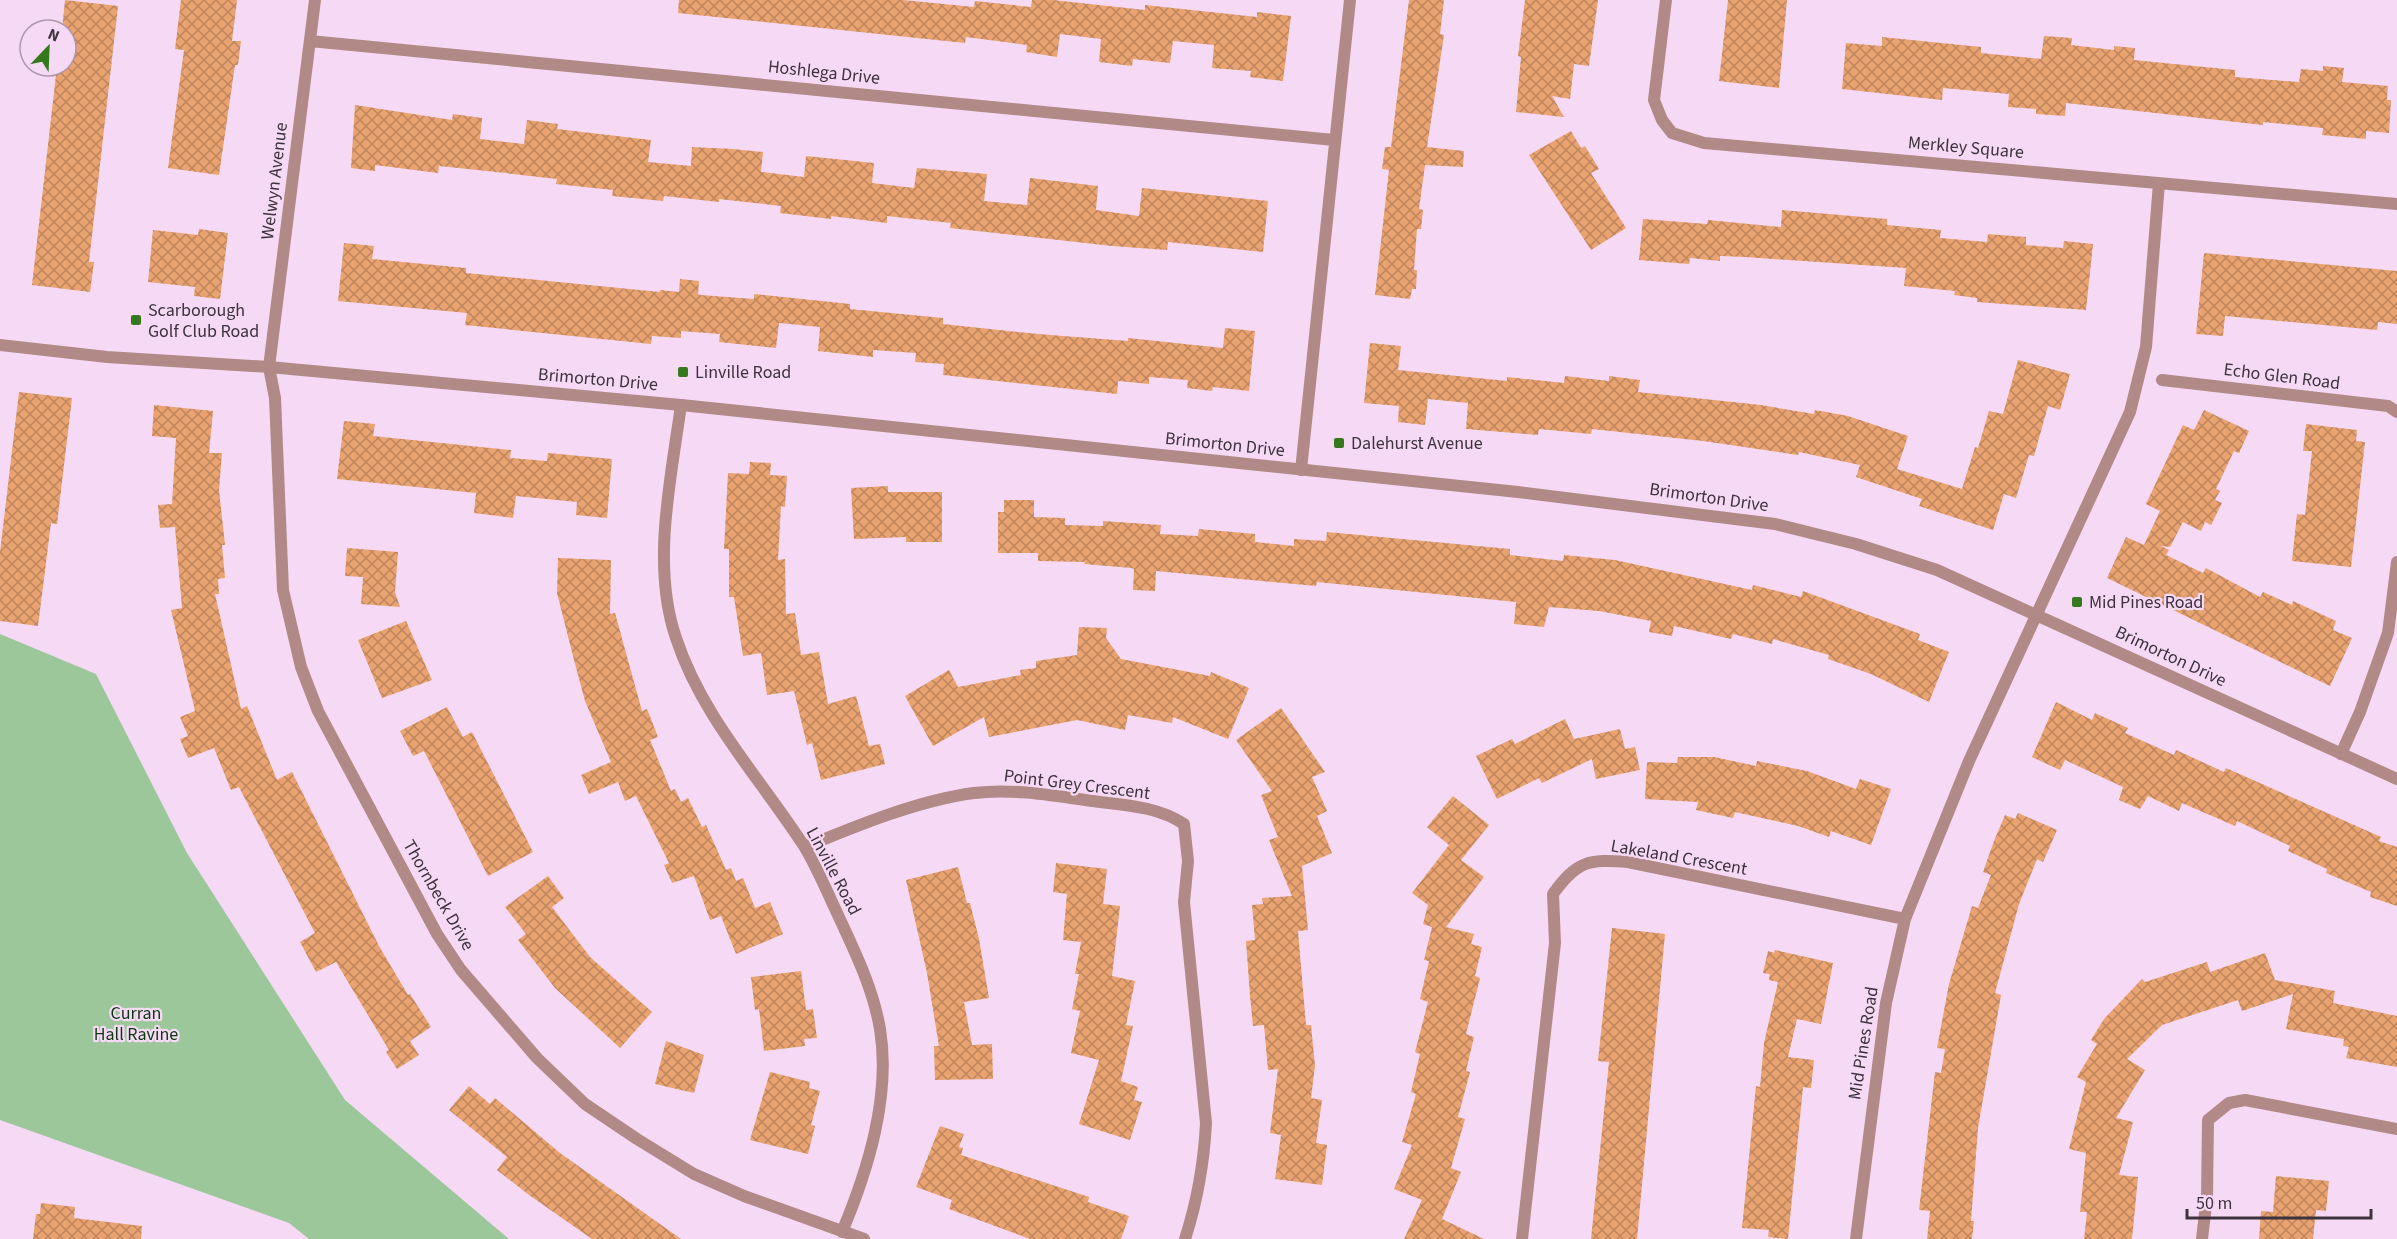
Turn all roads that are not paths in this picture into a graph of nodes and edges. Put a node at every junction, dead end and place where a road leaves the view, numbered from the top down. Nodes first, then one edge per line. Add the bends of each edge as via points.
1 (315, 0) edge
2 (1350, 0) edge
3 (1666, 0) edge
4 (310, 40) junction
5 (1334, 140) junction
6 (2159, 183) junction
7 (2397, 204) edge
8 (0, 345) edge
9 (269, 367) junction
10 (2162, 380) dead end
11 (681, 405) junction
12 (2397, 412) edge
13 (1301, 470) junction
14 (2397, 562) edge
15 (2036, 615) junction
16 (2341, 754) junction
17 (2397, 780) edge
18 (805, 847) junction
19 (1905, 919) junction
20 (2397, 1129) edge
21 (842, 1232) junction
22 (864, 1239) edge
23 (1185, 1239) edge
24 (1522, 1239) edge
25 (1856, 1239) edge
26 (2202, 1239) edge

1 - 4 street, Welwyn Avenue
2 - 5 street
3 - 6 street, Merkley Square via 1654,100 1672,133 1684,138 1704,143
4 - 5 street, Hoshlega Drive
4 - 9 street, Welwyn Avenue
5 - 13 street
6 - 7 street, Merkley Square
6 - 15 street, Mid Pines Road via 2146,347 2130,412
8 - 9 street, Brimorton Drive via 107,357
9 - 11 street, Brimorton Drive
9 - 21 street, Thornbeck Drive via 275,398 283,590 301,667 318,711 437,934 493,1008 585,1104 694,1174
10 - 12 street, Echo Glen Road via 2388,406
11 - 13 street, Brimorton Drive
11 - 18 street, Linville Road via 666,553 675,637 724,734
13 - 15 street, Brimorton Drive via 1530,493 1775,524 1937,570
14 - 16 street via 2388,633
15 - 16 street, Brimorton Drive
15 - 19 street, Mid Pines Road via 1969,761
16 - 17 street, Brimorton Drive
18 - 21 street, Linville Road via 865,974 882,1050 876,1120 858,1194
18 - 23 street, Point Grey Crescent via 911,809 974,793 1014,791 1138,806 1171,815 1184,824 1188,861 1184,902 1206,1123 1204,1154
19 - 24 street, Lakeland Crescent via 1628,862 1604,860 1578,865 1553,894 1555,944
19 - 25 street, Mid Pines Road via 1884,1014
20 - 26 street via 2245,1100 2229,1103 2208,1120
21 - 22 street, Thornbeck Drive

